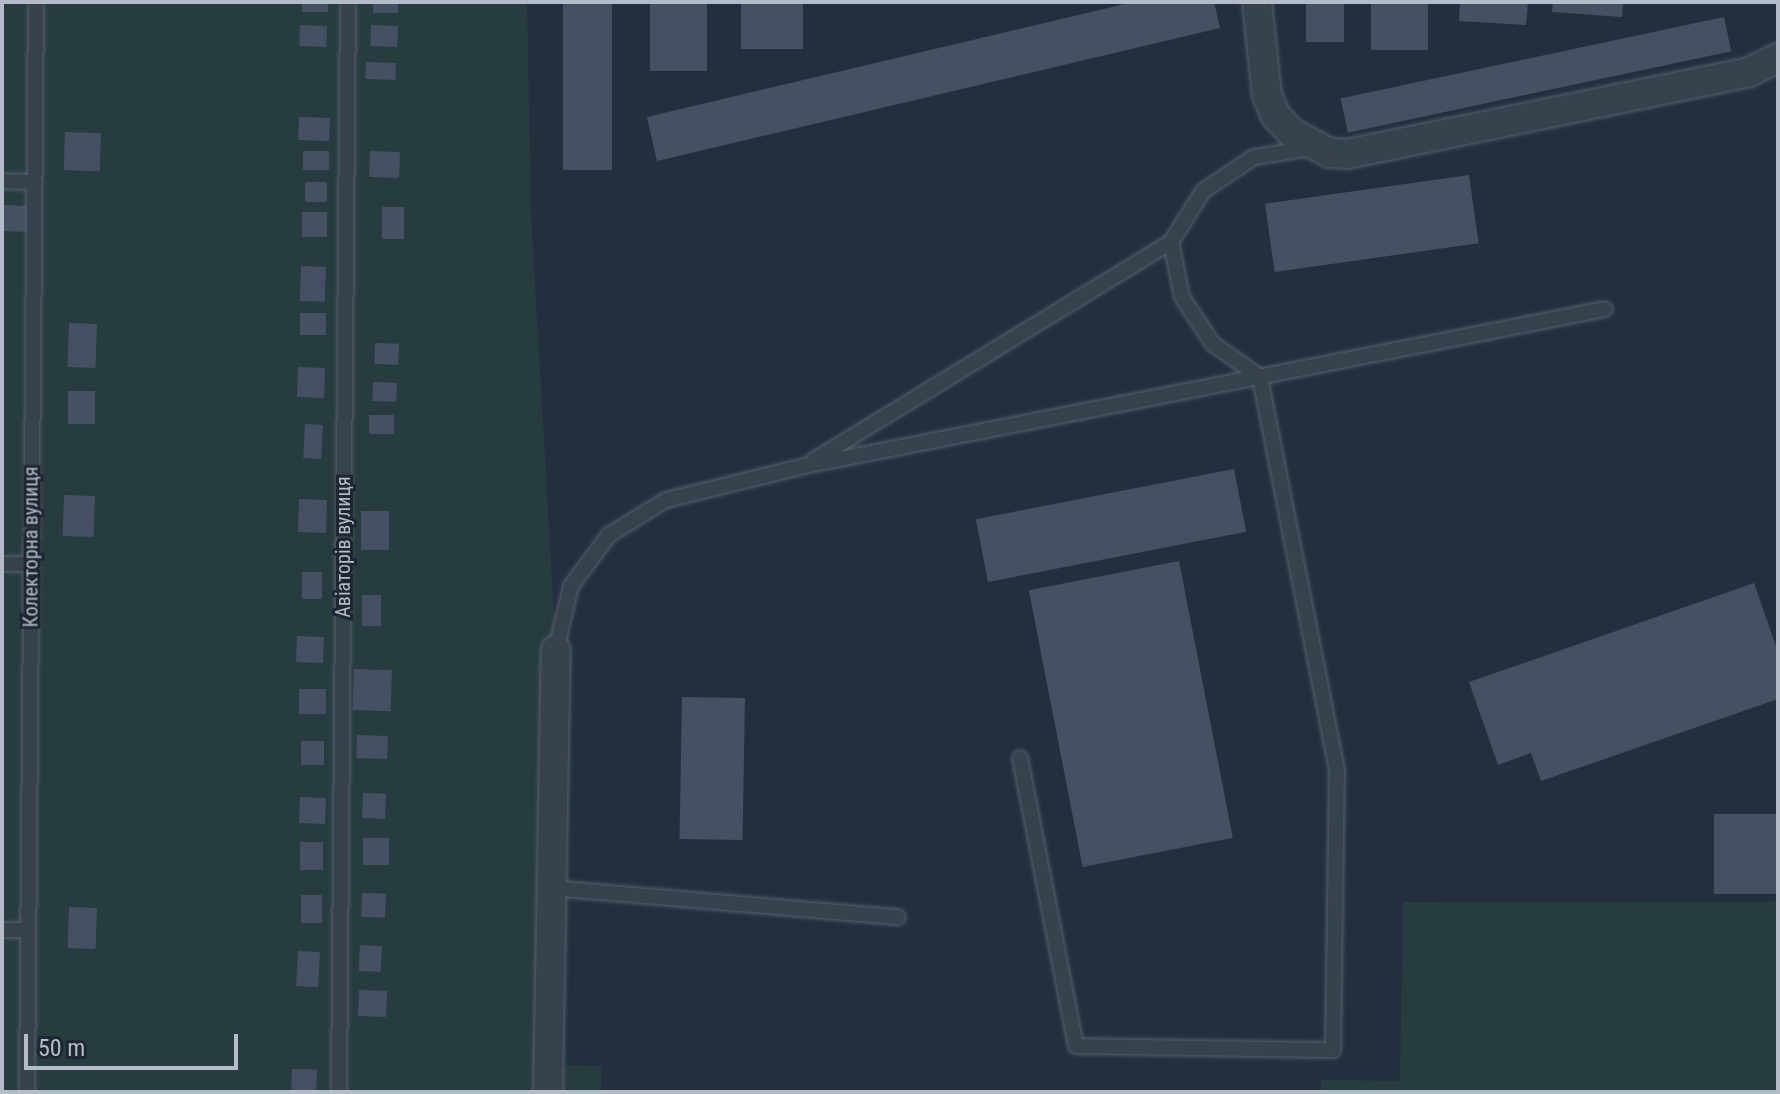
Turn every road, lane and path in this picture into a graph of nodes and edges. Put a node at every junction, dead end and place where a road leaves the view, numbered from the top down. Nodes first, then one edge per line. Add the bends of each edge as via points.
1 (36, 2) edge
2 (348, 2) edge
3 (1257, 2) edge
4 (1778, 58) edge
5 (1313, 148) junction
6 (2, 181) edge
7 (35, 182) junction
8 (1171, 242) junction
9 (1605, 309) dead end
10 (1260, 377) junction
11 (804, 466) junction
12 (2, 564) edge
13 (31, 564) junction
14 (556, 650) joint
15 (1020, 758) dead end
16 (551, 888) junction
17 (898, 917) dead end
18 (2, 930) edge
19 (28, 930) junction
20 (27, 1092) edge
21 (339, 1092) edge
22 (548, 1092) edge

1 - 7 lane, Колекторна вулиця
2 - 21 lane, Авіаторів вулиця
3 - 5 street via 1267,95 1276,116
4 - 5 street via 1749,72 1347,154
5 - 8 lane via 1254,157 1203,191
6 - 7 lane
7 - 13 lane, Колекторна вулиця
8 - 10 lane via 1182,297 1213,344
8 - 11 lane
9 - 10 lane
10 - 11 lane
10 - 15 lane via 1337,770 1333,1050 1076,1046
11 - 14 lane via 666,500 609,535 571,586
12 - 13 lane
13 - 19 lane, Колекторна вулиця
14 - 16 street
16 - 17 lane
16 - 22 street
18 - 19 lane
19 - 20 lane, Колекторна вулиця

